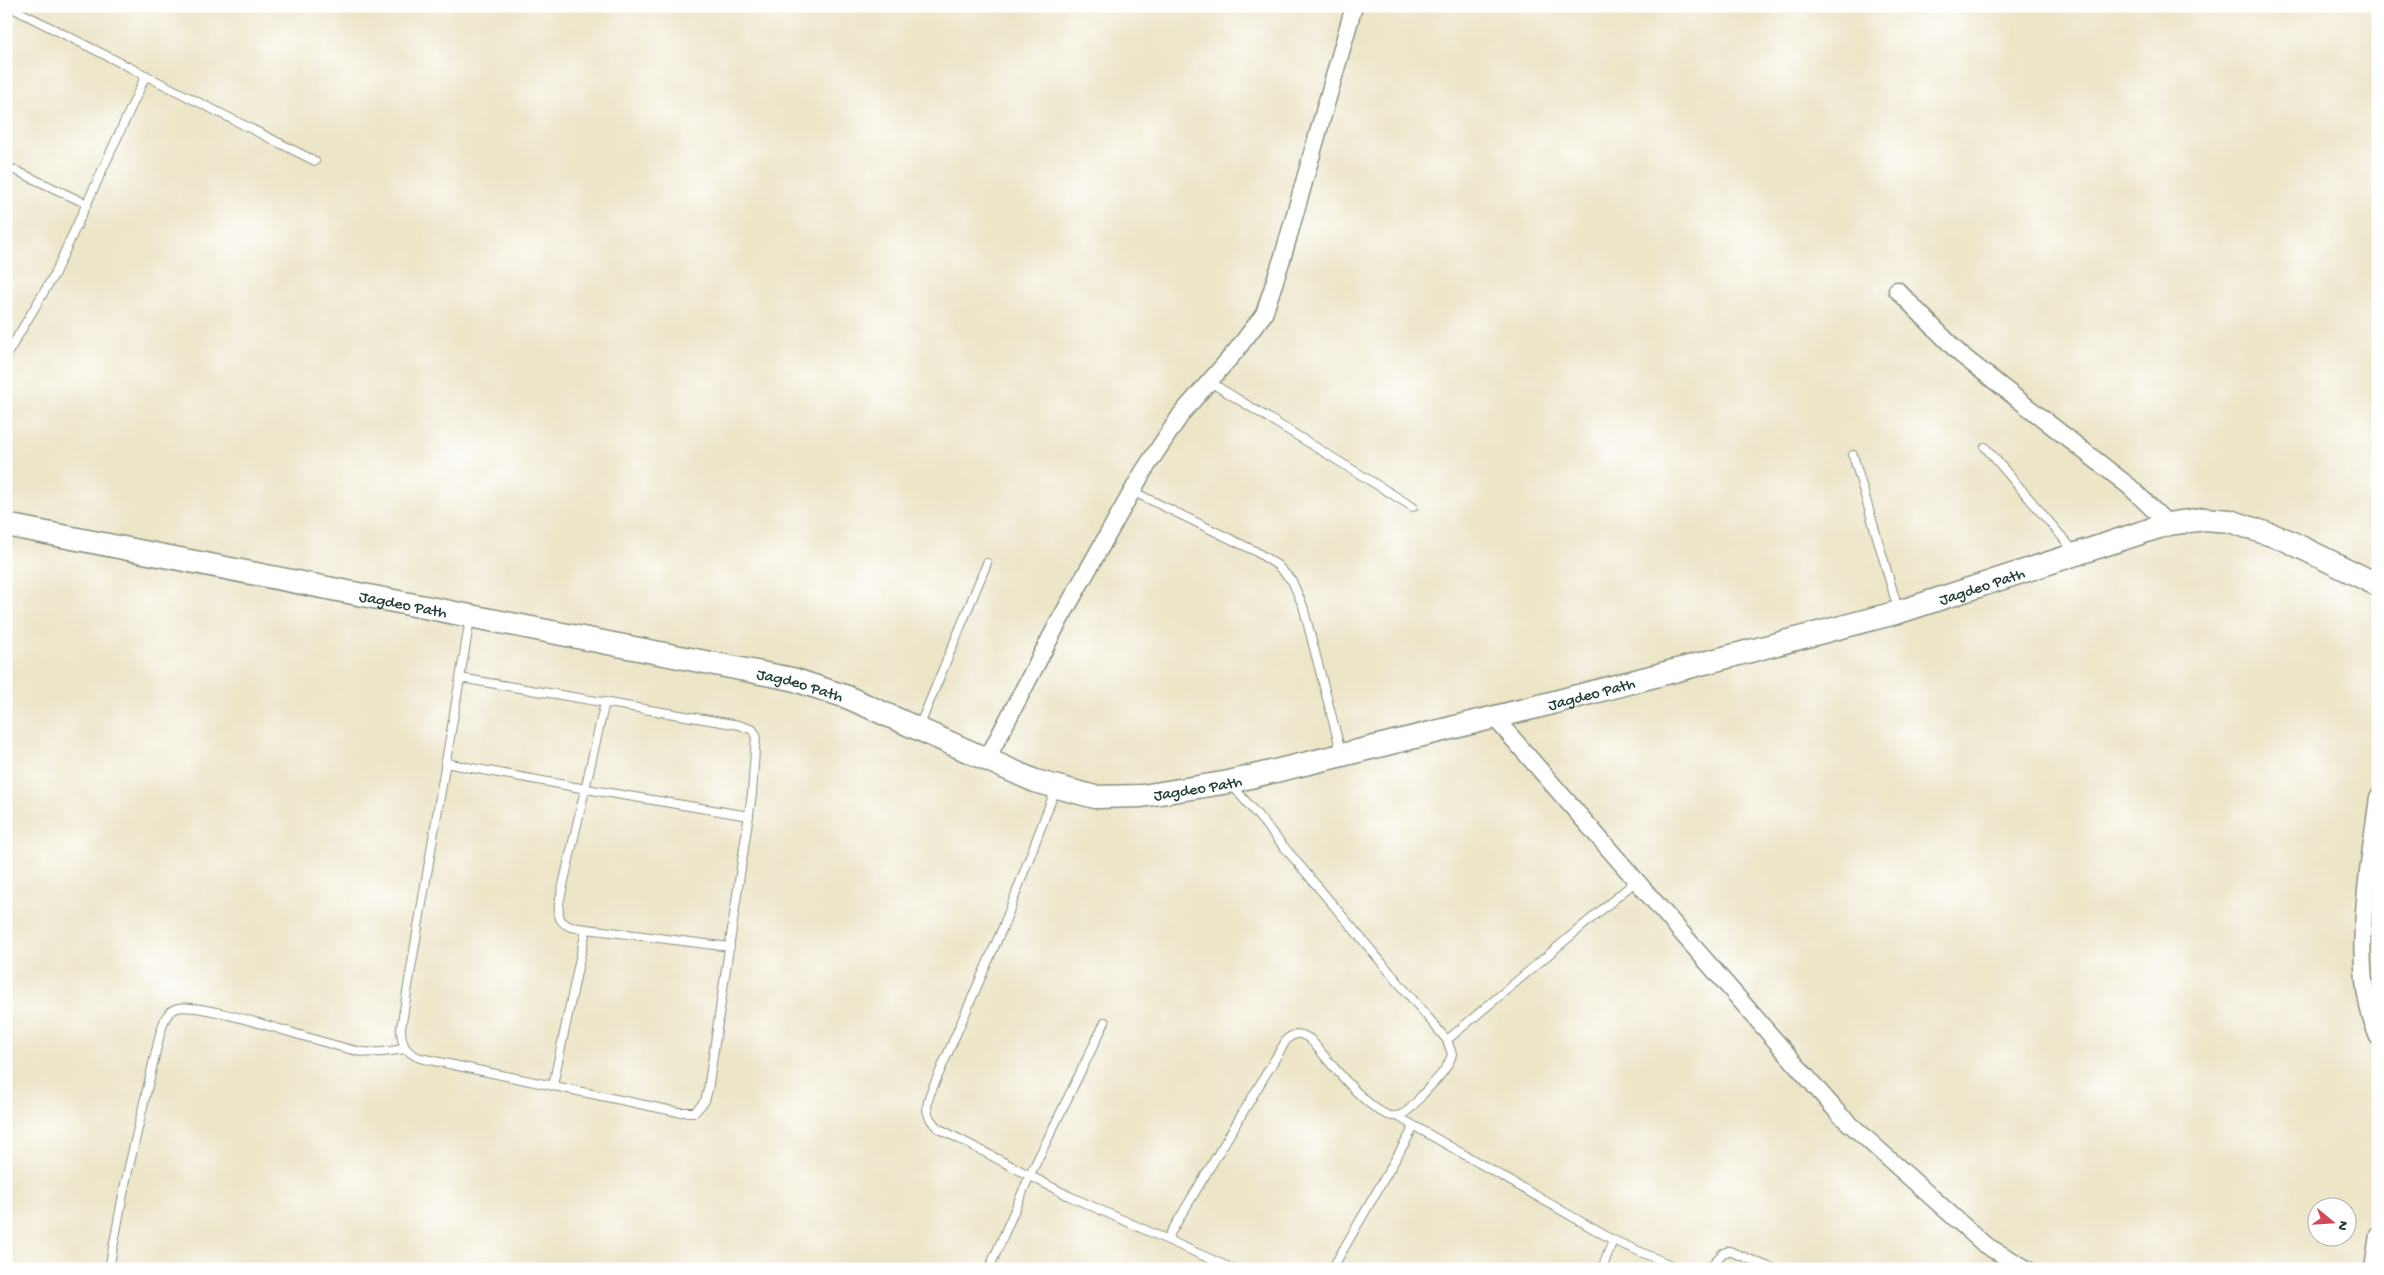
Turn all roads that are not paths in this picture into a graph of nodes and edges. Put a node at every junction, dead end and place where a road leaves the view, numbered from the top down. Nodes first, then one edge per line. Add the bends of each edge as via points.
1 (8, 6) edge
2 (1354, 6) edge
3 (146, 75) junction
4 (315, 161) dead end
5 (6, 166) edge
6 (87, 204) junction
7 (1897, 290) dead end
8 (6, 356) edge
9 (1210, 382) junction
10 (1985, 447) dead end
11 (1853, 455) dead end
12 (1132, 491) junction
13 (1413, 507) dead end
14 (2168, 524) junction
15 (6, 525) edge
16 (2077, 554) junction
17 (987, 563) dead end
18 (2377, 582) edge
19 (1899, 612) junction
20 (470, 617) junction
21 (460, 678) junction
22 (605, 702) junction
23 (1494, 717) junction
24 (918, 729) junction
25 (1342, 754) junction
26 (987, 759) junction
27 (445, 764) junction
28 (1229, 782) junction
29 (1056, 787) junction
30 (586, 790) junction
31 (2378, 797) edge
32 (749, 816) junction
33 (1636, 880) junction
34 (586, 930) junction
35 (730, 947) junction
36 (1106, 1022) dead end
37 (2378, 1037) edge
38 (1447, 1040) junction
39 (405, 1049) junction
40 (553, 1086) junction
41 (1397, 1116) junction
42 (1414, 1126) junction
43 (1030, 1176) junction
44 (2378, 1235) edge
45 (1167, 1239) junction
46 (1613, 1240) junction
47 (109, 1269) edge
48 (989, 1269) edge
49 (1233, 1269) edge
50 (1332, 1269) edge
51 (1602, 1269) edge
52 (1680, 1269) edge
53 (1708, 1269) edge
54 (1774, 1269) edge
55 (2027, 1269) edge
56 (2373, 1269) edge

1 - 3 lane
2 - 9 street via 1264,314
3 - 4 lane
3 - 6 lane
5 - 6 lane
6 - 8 lane via 54,275
7 - 14 street via 1960,354 2130,487
9 - 12 street via 1162,440
9 - 13 lane
10 - 16 lane
11 - 19 lane
12 - 25 lane via 1255,551 1277,565 1292,581 1303,606
12 - 26 street
14 - 16 main road, Jagdeo Path
14 - 18 main road, Jagdeo Path via 2204,519 2230,521 2286,540
15 - 20 main road, Jagdeo Path
16 - 19 main road, Jagdeo Path
17 - 24 lane
19 - 23 main road, Jagdeo Path
20 - 21 lane
20 - 24 main road, Jagdeo Path via 792,679 848,697
21 - 22 lane
21 - 27 lane
22 - 30 lane
22 - 32 lane via 753,730 756,743
23 - 25 main road, Jagdeo Path
23 - 33 street
24 - 26 main road, Jagdeo Path
25 - 28 main road, Jagdeo Path
26 - 29 main road, Jagdeo Path
27 - 30 lane
27 - 39 lane via 401,1028
28 - 29 main road, Jagdeo Path via 1142,796 1095,797
28 - 38 lane
29 - 43 lane via 1002,927 930,1094 926,1111 938,1128
30 - 32 lane
30 - 34 lane via 558,913 565,925
31 - 37 street via 2363,923 2365,998
32 - 35 lane
33 - 38 lane
33 - 55 street via 1840,1114 1985,1245
34 - 35 lane
34 - 40 lane
35 - 40 lane via 708,1090 700,1108 689,1113 678,1112
36 - 43 lane
38 - 41 lane via 1452,1054 1445,1069 1412,1107
39 - 40 lane via 420,1058
39 - 47 lane via 363,1052 220,1013 193,1008 174,1009 168,1014 160,1034
41 - 42 lane
41 - 45 lane via 1375,1110 1310,1039 1302,1034 1292,1035
42 - 46 lane
42 - 50 lane
43 - 45 lane
43 - 48 lane
44 - 56 street
45 - 49 lane
46 - 51 lane
46 - 52 lane
53 - 54 lane via 1723,1253 1730,1251

